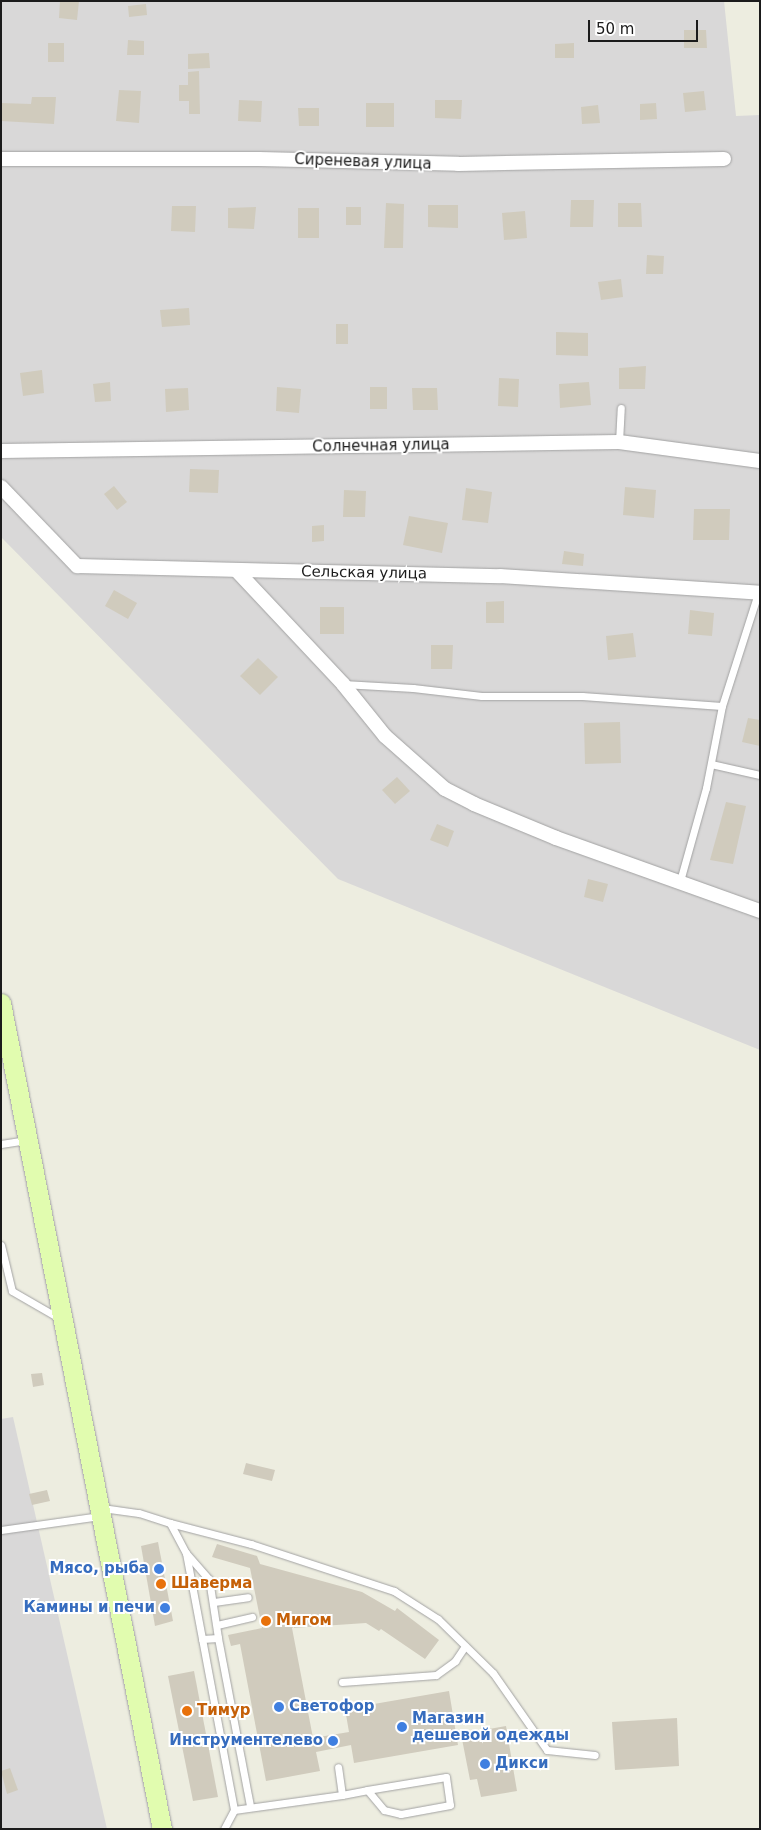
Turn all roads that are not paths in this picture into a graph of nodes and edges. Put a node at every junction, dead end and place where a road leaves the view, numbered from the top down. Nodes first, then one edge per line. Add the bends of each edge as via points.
1 (1, 159) edge
2 (724, 159) dead end
3 (621, 408) dead end
4 (619, 442) junction
5 (1, 451) edge
6 (760, 461) edge
7 (1, 487) edge
8 (237, 571) junction
9 (759, 593) edge
10 (343, 684) junction
11 (722, 706) junction
12 (711, 764) junction
13 (760, 775) edge
14 (680, 881) junction
15 (760, 911) edge
16 (1, 1003) edge
17 (28, 1140) junction
18 (1, 1144) edge
19 (1, 1245) edge
20 (62, 1320) junction
21 (99, 1512) junction
22 (170, 1523) junction
23 (1, 1530) edge
24 (186, 1553) junction
25 (248, 1597) dead end
26 (214, 1602) junction
27 (252, 1617) dead end
28 (217, 1625) junction
29 (218, 1638) junction
30 (202, 1639) junction
31 (465, 1646) junction
32 (342, 1682) dead end
33 (595, 1755) dead end
34 (338, 1767) dead end
35 (367, 1790) junction
36 (342, 1795) junction
37 (250, 1806) junction
38 (234, 1810) junction
39 (162, 1829) edge
40 (224, 1829) edge

1 - 2 street, Сиреневая улица via 259,159 458,164
3 - 4 lane
4 - 5 street, Солнечная улица
4 - 6 street, Солнечная улица
7 - 8 street, Сельская улица via 77,566
8 - 9 street, Сельская улица via 500,576
8 - 10 street
9 - 11 lane
10 - 11 lane via 482,696 582,696
10 - 14 street via 385,736 445,789 556,838
11 - 12 lane
12 - 13 lane
12 - 14 lane
14 - 15 street
16 - 17 main road
17 - 18 lane
17 - 20 main road
19 - 20 lane via 12,1291
20 - 21 main road
21 - 22 lane via 139,1513
21 - 23 lane
21 - 39 main road
22 - 24 lane
22 - 31 lane via 251,1544 394,1591 438,1619
24 - 26 lane via 209,1579
24 - 30 lane
25 - 26 lane
26 - 28 lane
27 - 28 lane
28 - 29 lane
29 - 30 lane
29 - 37 lane
30 - 38 lane
31 - 32 lane via 455,1661 436,1675
31 - 33 lane via 493,1673 547,1750
34 - 36 lane
35 - 35 lane via 446,1777 450,1805 401,1814 384,1810
35 - 36 lane
36 - 37 lane
37 - 38 lane
38 - 40 lane

